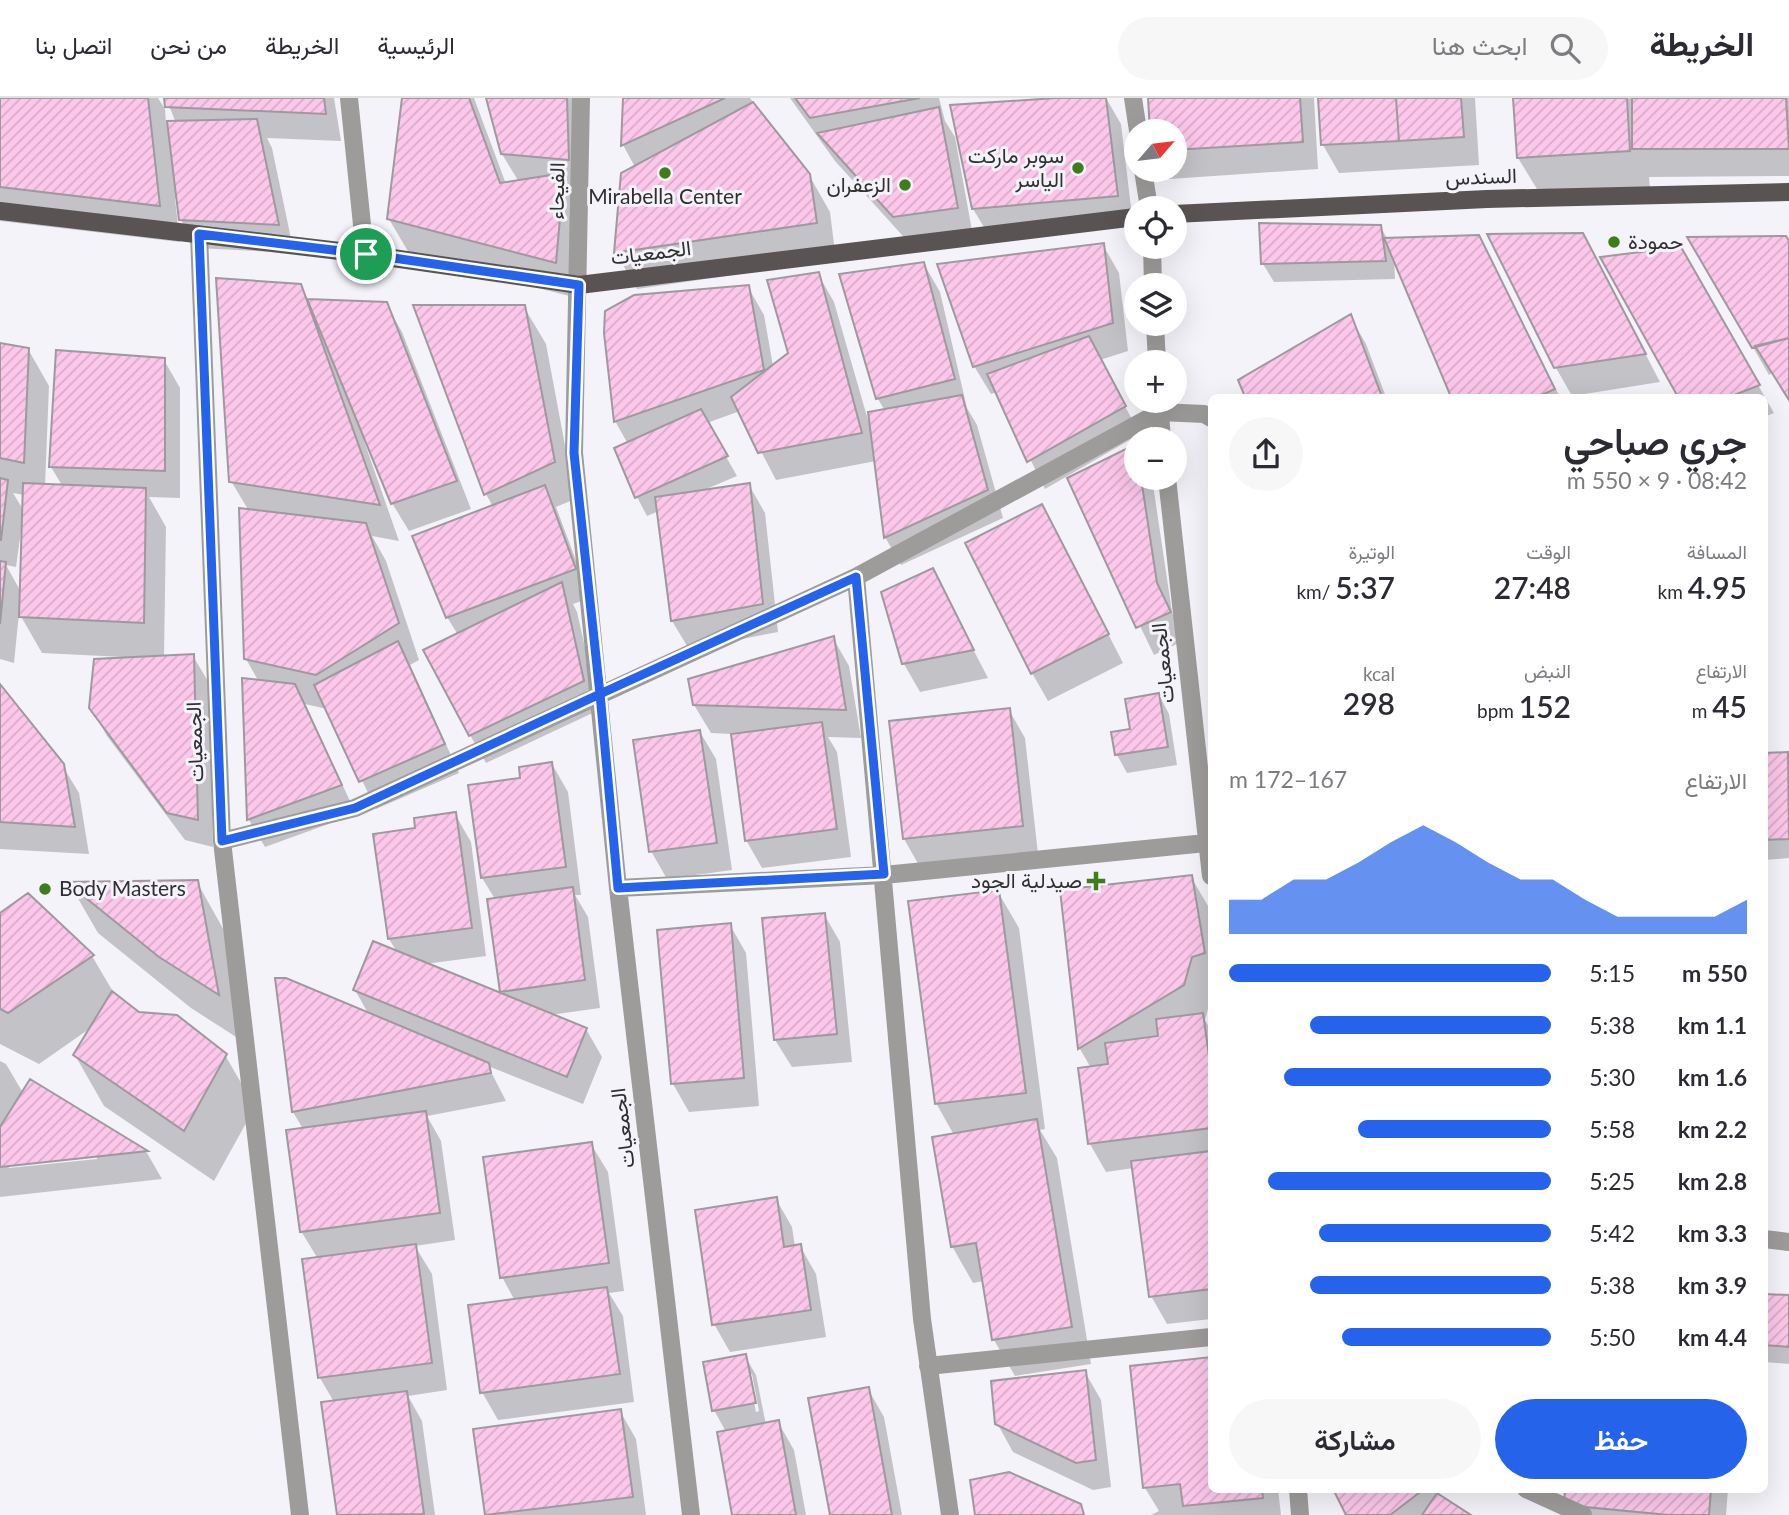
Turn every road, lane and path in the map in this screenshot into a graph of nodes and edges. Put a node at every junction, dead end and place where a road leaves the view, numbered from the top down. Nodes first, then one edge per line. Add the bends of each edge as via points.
1 (349, 98) edge
2 (581, 98) edge
3 (1133, 98) edge
4 (1136, 119) edge
5 (1789, 192) edge
6 (0, 211) edge
7 (1187, 213) edge
8 (1124, 218) edge
9 (199, 234) junction
10 (366, 254) junction
11 (579, 285) junction
12 (1187, 411) edge
13 (1147, 413) edge
14 (1208, 416) edge
15 (1168, 490) edge
16 (856, 577) junction
17 (600, 694) junction
18 (222, 841) junction
19 (1206, 843) junction
20 (1208, 856) edge
21 (884, 874) junction
22 (618, 888) junction
23 (1768, 1239) edge
24 (1789, 1242) edge
25 (1208, 1337) edge
26 (928, 1366) junction
27 (1298, 1493) edge
28 (1535, 1493) edge
29 (300, 1515) edge
30 (691, 1515) edge
31 (950, 1515) edge
32 (1300, 1515) edge
33 (1583, 1515) edge

1 - 10 street
2 - 11 street, الفيحاء
3 - 4 street
5 - 7 main road, السندس via 1487,199
6 - 9 main road
8 - 11 main road, الجمعيات
9 - 10 main road
9 - 18 street, الجمعيات
10 - 11 main road
11 - 17 street, الجمعيات via 574,453
12 - 14 street
13 - 16 street
15 - 19 street, الجمعيات
16 - 17 street
16 - 21 street
17 - 18 street via 355,808
17 - 22 street, الجمعيات
18 - 29 street, الجمعيات
19 - 20 street, الجمعيات
19 - 21 street
21 - 22 street
21 - 26 street
22 - 30 street, الجمعيات
23 - 24 street
25 - 26 street
26 - 31 street
27 - 32 street
28 - 33 street

